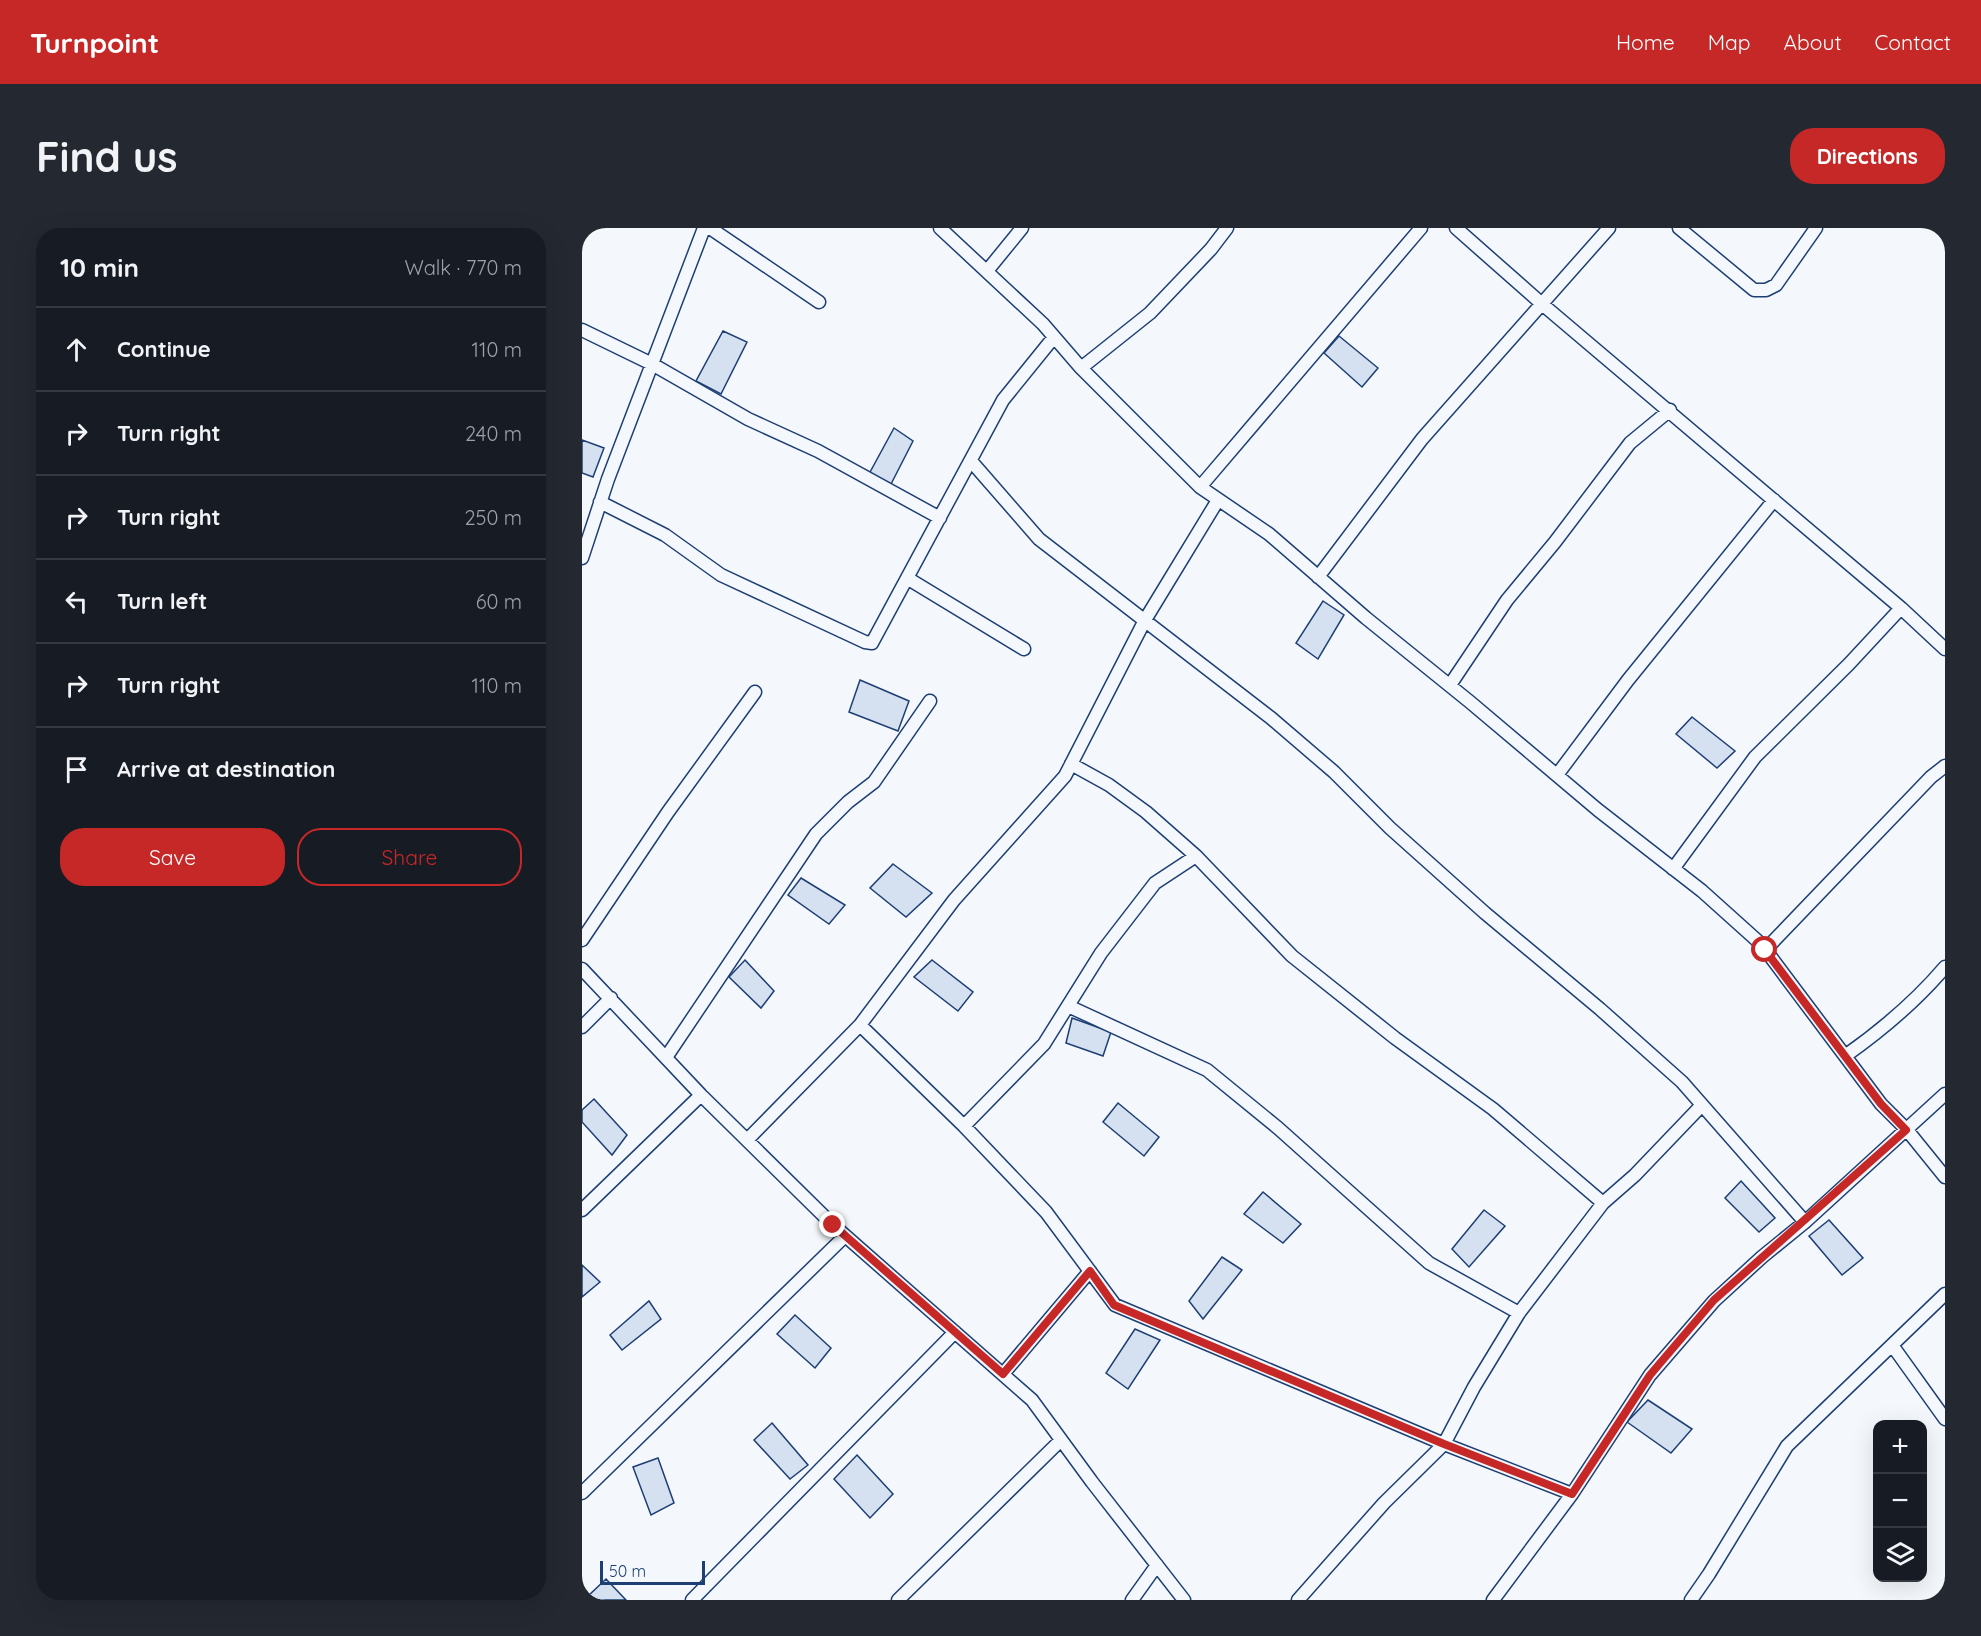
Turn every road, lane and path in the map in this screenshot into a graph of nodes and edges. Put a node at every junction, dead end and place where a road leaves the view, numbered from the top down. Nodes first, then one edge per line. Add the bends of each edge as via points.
1 (704, 228) edge
2 (710, 228) edge
3 (940, 228) edge
4 (1023, 228) edge
5 (1227, 228) edge
6 (1421, 228) edge
7 (1456, 228) edge
8 (1609, 228) edge
9 (1679, 228) edge
10 (1816, 228) edge
11 (987, 271) junction
12 (819, 302) dead end
13 (1542, 304) junction
14 (582, 330) edge
15 (1054, 337) junction
16 (652, 364) junction
17 (1081, 368) junction
18 (1670, 410) junction
19 (971, 461) junction
20 (1200, 487) junction
21 (1218, 500) junction
22 (1774, 500) junction
23 (600, 502) junction
24 (940, 518) junction
25 (582, 558) edge
26 (1318, 577) junction
27 (907, 578) junction
28 (1901, 608) junction
29 (1145, 620) junction
30 (1024, 649) dead end
31 (1945, 649) edge
32 (1450, 685) junction
33 (755, 692) dead end
34 (930, 701) dead end
35 (1071, 764) junction
36 (1945, 766) edge
37 (1557, 775) junction
38 (1196, 856) junction
39 (1673, 869) junction
40 (582, 940) edge
41 (1765, 950) junction
42 (1945, 967) edge
43 (582, 969) edge
44 (611, 998) junction
45 (1068, 1006) junction
46 (860, 1026) junction
47 (582, 1027) edge
48 (667, 1056) junction
49 (1845, 1056) junction
50 (1945, 1094) edge
51 (701, 1095) junction
52 (1702, 1105) junction
53 (964, 1126) junction
54 (1906, 1130) junction
55 (747, 1140) junction
56 (1945, 1178) edge
57 (1603, 1203) junction
58 (582, 1210) edge
59 (1805, 1222) junction
60 (845, 1236) junction
61 (1090, 1271) junction
62 (1945, 1294) edge
63 (1520, 1313) junction
64 (955, 1332) junction
65 (1892, 1345) junction
66 (1003, 1374) junction
67 (1945, 1419) edge
68 (1061, 1440) junction
69 (1444, 1444) junction
70 (582, 1493) edge
71 (1572, 1494) junction
72 (1157, 1565) junction
73 (692, 1600) edge
74 (898, 1600) edge
75 (1132, 1600) edge
76 (1184, 1600) edge
77 (1298, 1600) edge
78 (1493, 1600) edge
79 (1691, 1600) edge

1 - 16 street
2 - 12 street
3 - 11 street
4 - 11 street
5 - 17 street via 1150,313
6 - 20 street
7 - 13 street
8 - 13 street
9 - 10 street via 1754,290 1766,290 1776,285
11 - 15 street
13 - 18 street
13 - 26 street via 1422,439
14 - 16 street
15 - 17 street
15 - 19 street via 1003,400
16 - 23 street
16 - 24 street via 748,419 818,451
17 - 20 street
18 - 22 street
18 - 32 street via 1630,442 1507,600
19 - 24 street
19 - 29 street via 1040,539
20 - 21 street
21 - 26 street via 1269,534
21 - 29 street
22 - 28 street
22 - 37 street via 1628,680
23 - 25 street
23 - 27 street via 664,535 721,575 865,642 872,643
24 - 27 street
26 - 32 street
27 - 30 street
28 - 31 street
28 - 39 street via 1755,757
29 - 35 street
29 - 52 street via 1334,772 1390,828 1600,1009 1682,1082
32 - 37 street
33 - 40 street
34 - 48 street via 874,782 816,834
35 - 38 street via 1146,812
35 - 46 street via 1065,776 954,900
36 - 41 street
37 - 39 street
38 - 45 street via 1155,883 1101,953
38 - 57 street via 1292,956 1493,1109
39 - 41 street
41 - 49 street
42 - 49 street via 1928,988 1879,1032
43 - 44 street
44 - 47 street
44 - 48 street
45 - 53 street via 1044,1044
45 - 63 street via 1207,1070 1429,1263
46 - 53 street
46 - 55 street
48 - 51 street
49 - 54 street
50 - 54 street
51 - 55 street
51 - 58 street
52 - 57 street
52 - 59 street
53 - 61 street via 1046,1212
54 - 56 street
54 - 59 street
55 - 60 street
57 - 63 street
59 - 71 street via 1714,1300 1678,1342 1650,1375
60 - 64 street
60 - 70 street
61 - 66 street
61 - 69 street via 1114,1305
62 - 65 street
63 - 69 street
64 - 66 street
64 - 73 street
65 - 67 street
65 - 79 street via 1787,1446
66 - 68 street via 1032,1400
68 - 72 street
68 - 74 street
69 - 71 street
69 - 77 street via 1384,1503
71 - 78 street
72 - 75 street
72 - 76 street

